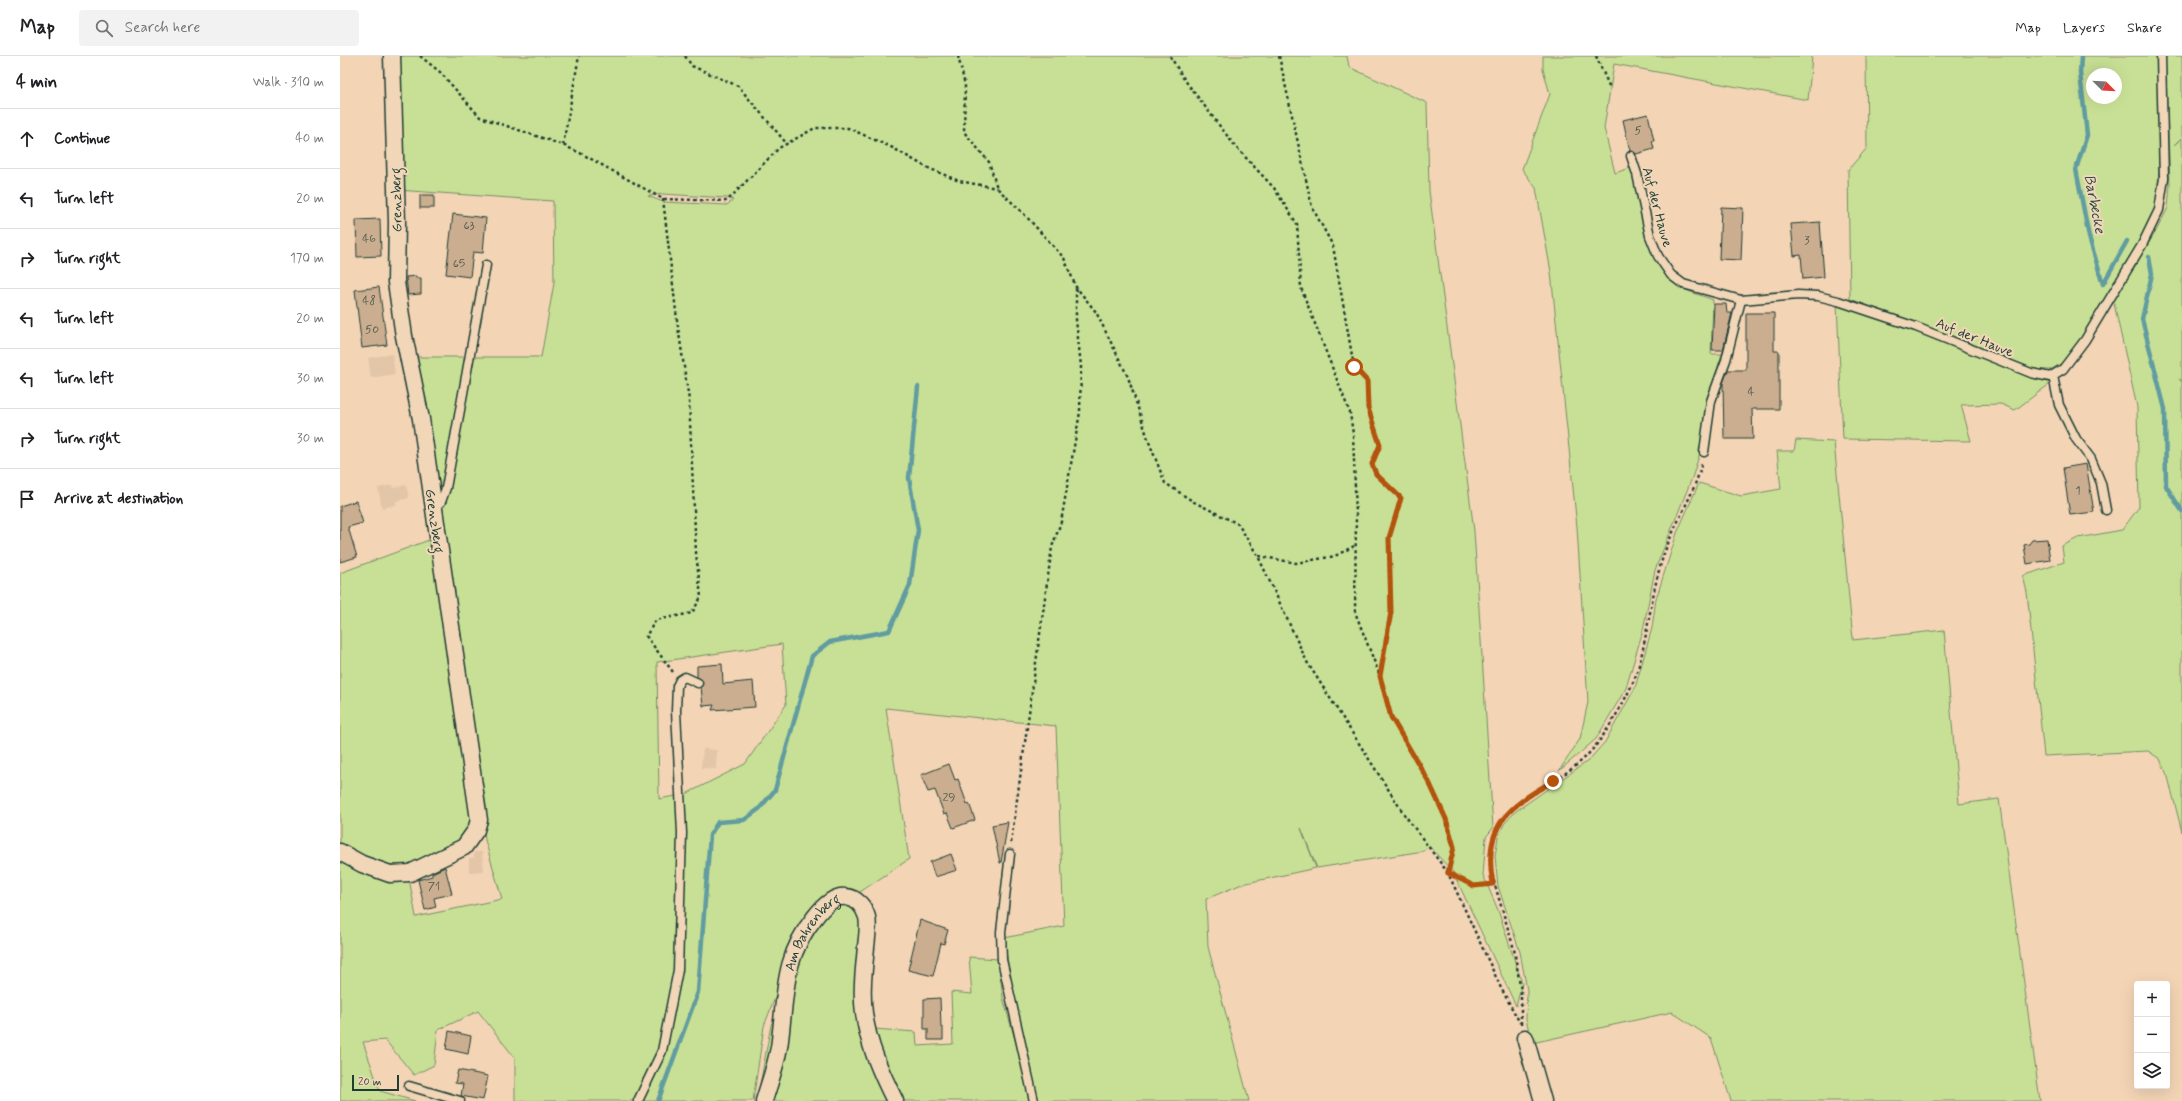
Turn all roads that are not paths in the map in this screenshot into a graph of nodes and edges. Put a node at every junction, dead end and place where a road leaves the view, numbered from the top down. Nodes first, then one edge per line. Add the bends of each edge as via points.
1 (392, 56) edge
2 (2161, 56) edge
3 (1631, 156) dead end
4 (486, 266) dead end
5 (1741, 300) junction
6 (2053, 376) junction
7 (1704, 452) road end
8 (432, 505) junction
9 (2106, 510) dead end
10 (698, 683) dead end
11 (340, 852) edge
12 (1010, 854) road end
13 (1525, 1038) dead end
14 (409, 1086) dead end
15 (460, 1101) edge
16 (638, 1101) edge
17 (764, 1101) edge
18 (895, 1101) edge
19 (1034, 1101) edge
20 (1543, 1101) edge

1 - 8 street, Grenzberg via 396,282 421,418
2 - 6 lane via 2164,178 2159,210 2142,245 2085,340 2070,361
3 - 5 lane, Auf der Hauve via 1650,236 1666,268 1683,284
4 - 8 lane via 446,488 441,502
5 - 6 lane, Auf der Hauve via 1798,295 1818,296 1916,327 2031,373 2045,377
5 - 7 lane via 1726,360 1711,402
6 - 9 lane via 2059,405 2076,439 2091,459 2101,483
8 - 11 street, Grenzberg via 479,820 476,830 464,846 410,873 399,875 379,871
10 - 16 lane via 685,677 677,686 682,833 678,970 662,1051
12 - 19 lane via 1001,932 1002,960
13 - 20 street
14 - 15 lane
17 - 18 street, Am Bahrenberg via 779,1048 784,991 791,959 818,912 834,899 841,897 848,897 860,903 867,916 862,994 865,1020 876,1058

